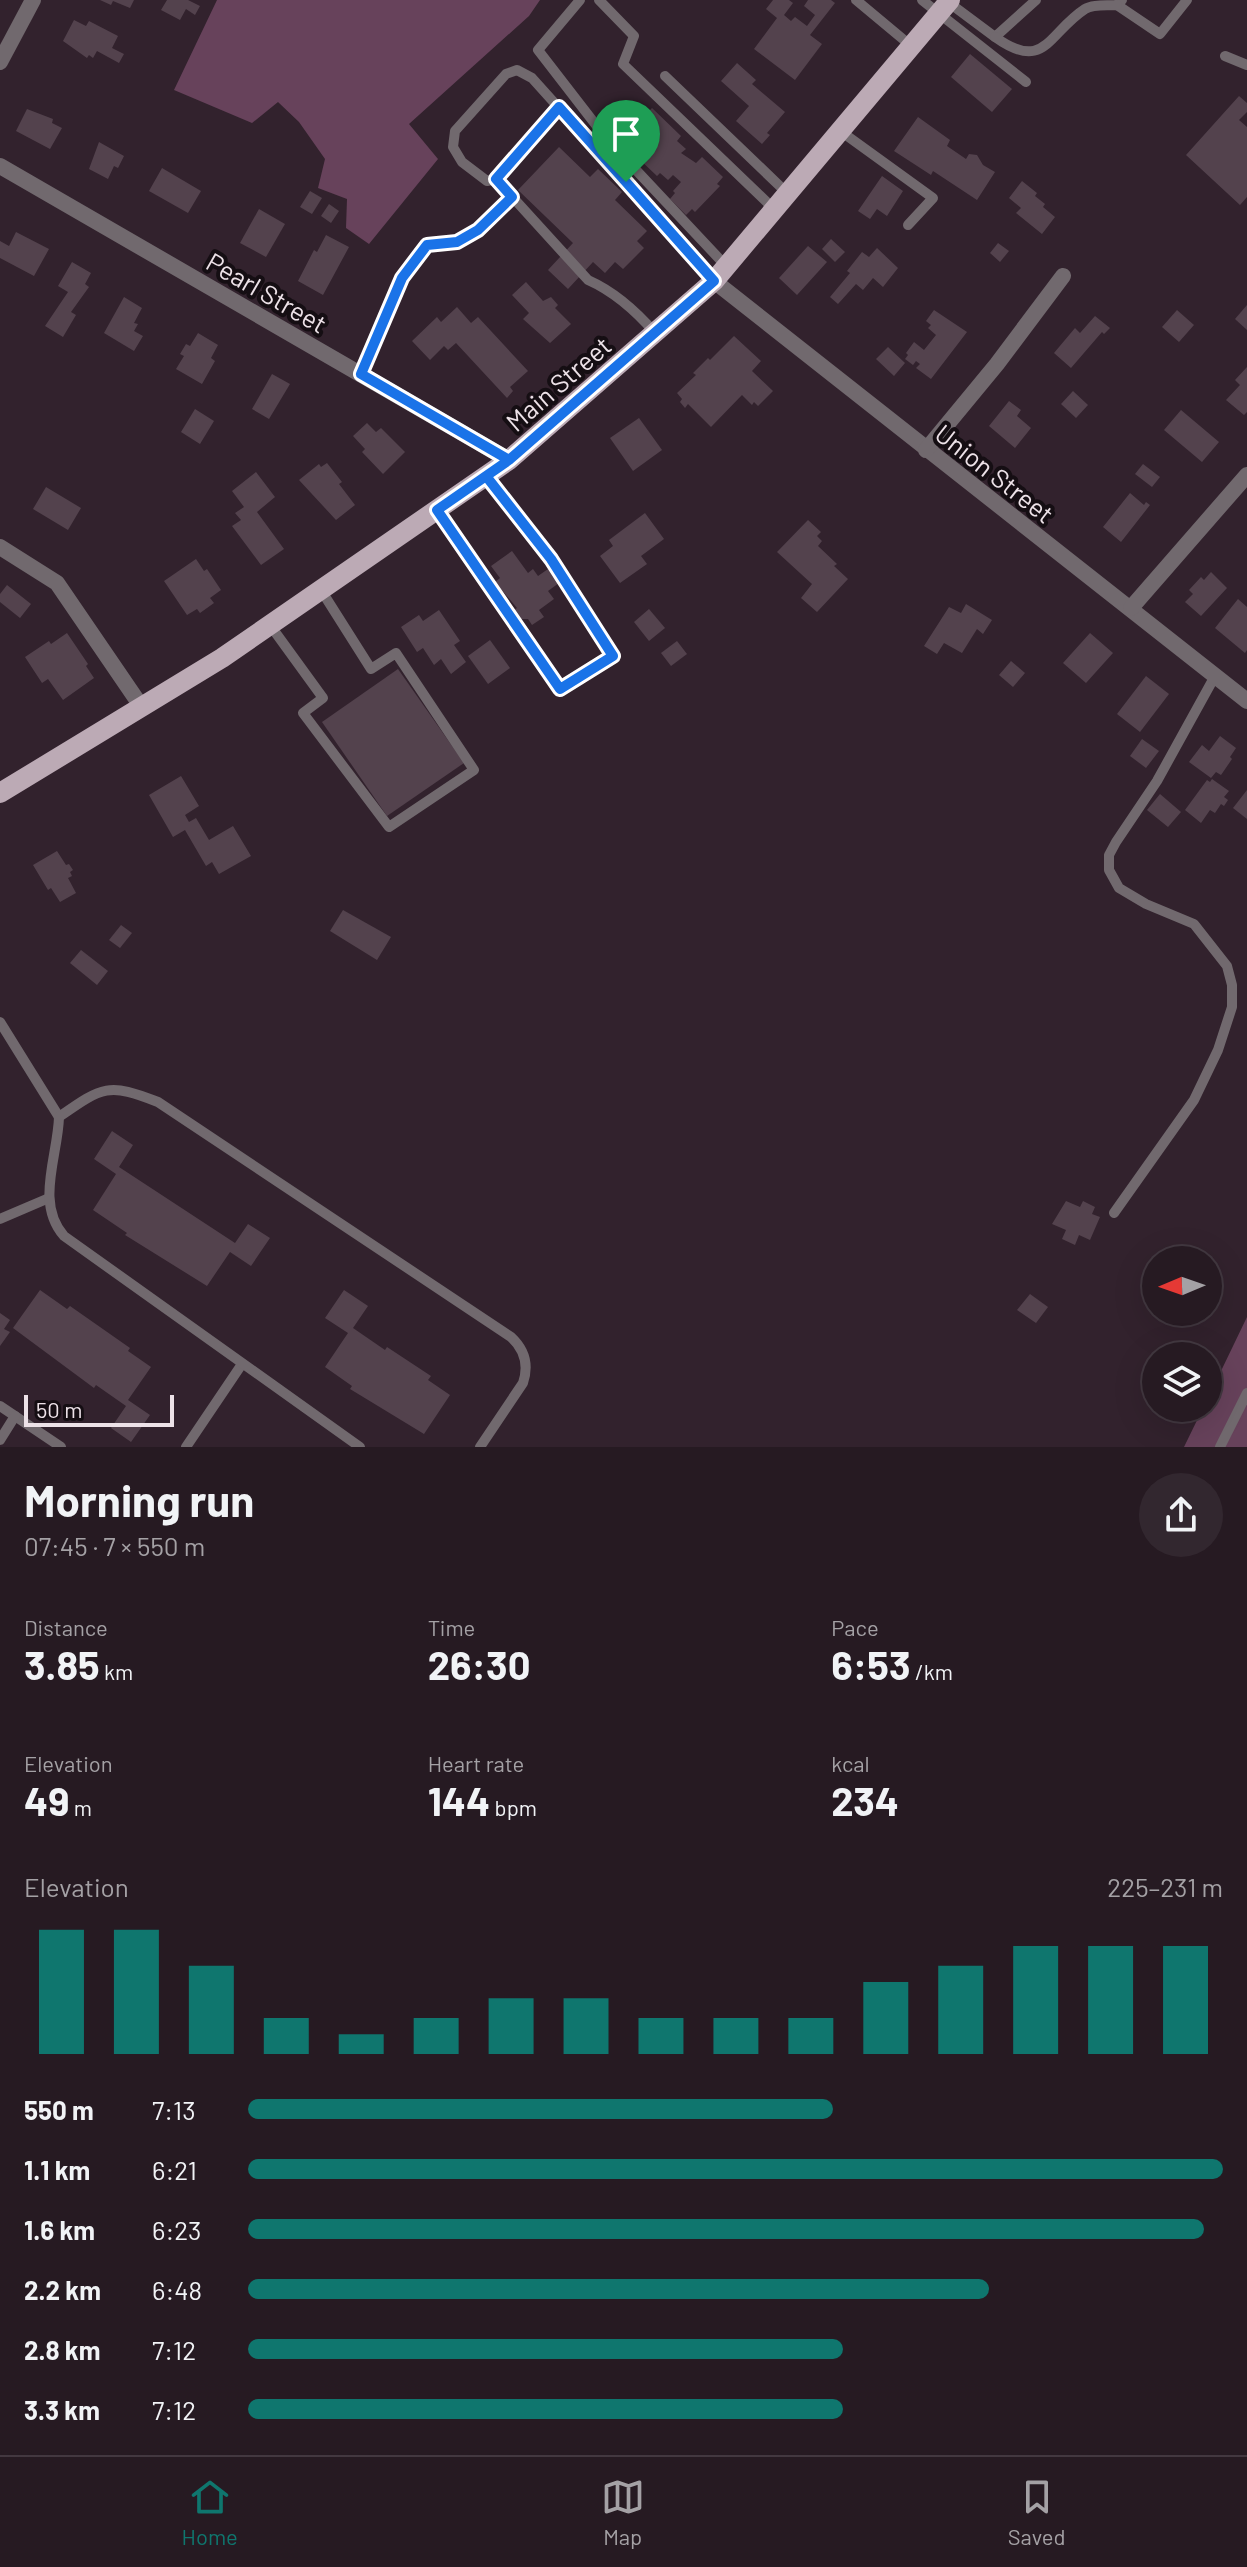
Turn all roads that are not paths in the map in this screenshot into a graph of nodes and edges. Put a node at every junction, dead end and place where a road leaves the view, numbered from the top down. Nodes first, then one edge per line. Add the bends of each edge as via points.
1 (33, 0) edge
2 (580, 0) edge
3 (599, 0) edge
4 (856, 0) edge
5 (1036, 0) edge
6 (1187, 0) edge
7 (1119, 3) edge
8 (939, 4) edge
9 (995, 37) junction
10 (910, 45) junction
11 (1225, 56) dead end
12 (0, 62) edge
13 (1247, 65) edge
14 (665, 76) dead end
15 (1026, 82) dead end
16 (559, 107) junction
17 (839, 130) junction
18 (0, 166) edge
19 (496, 179) junction
20 (787, 193) junction
21 (512, 197) junction
22 (774, 209) junction
23 (908, 225) dead end
24 (720, 274) junction
25 (1063, 276) dead end
26 (655, 333) junction
27 (361, 374) junction
28 (926, 450) junction
29 (509, 460) junction
30 (1247, 475) edge
31 (486, 476) junction
32 (437, 510) junction
33 (0, 547) edge
34 (321, 590) junction
35 (1131, 608) junction
36 (270, 625) junction
37 (1215, 676) junction
38 (1247, 701) edge
39 (141, 706) junction
40 (1, 791) edge
41 (0, 1022) edge
42 (59, 1117) junction
43 (49, 1198) junction
44 (1114, 1213) dead end
45 (0, 1219) edge
46 (242, 1364) junction
47 (1247, 1393) edge
48 (0, 1406) edge
49 (15, 1416) junction
50 (0, 1440) edge
51 (61, 1447) edge
52 (186, 1447) edge
53 (360, 1447) edge
54 (480, 1447) edge
55 (1220, 1447) edge

1 - 12 street
2 - 24 lane via 538,50
3 - 22 lane via 634,36 623,64
4 - 10 lane
5 - 9 lane
6 - 7 lane via 1160,34
7 - 9 lane via 1088,6 1040,49 1024,53
8 - 9 lane
8 - 10 main road, Main Street
8 - 15 lane
10 - 17 main road, Main Street
11 - 13 lane
14 - 20 lane
16 - 19 lane
16 - 19 lane via 517,70 506,74 455,131 453,147 462,162 487,181
16 - 24 lane
17 - 20 main road, Main Street
17 - 23 lane via 933,198
18 - 27 street, Pearl Street
19 - 21 lane
20 - 22 main road, Main Street
21 - 26 lane via 588,280 639,313
21 - 27 lane via 478,230 457,242 427,245 402,278
22 - 24 main road, Main Street
24 - 26 main road, Main Street
24 - 28 street, Union Street
25 - 28 street
26 - 29 main road, Main Street
27 - 29 street, Pearl Street
28 - 35 street, Union Street
29 - 31 main road, Main Street
30 - 35 street
31 - 32 main road, Main Street
31 - 32 lane via 551,559 613,656 560,689
32 - 34 main road, Main Street
33 - 39 street via 57,583
34 - 36 main road, Main Street
34 - 36 lane via 371,669 396,653 474,770 389,827 303,713 323,698
35 - 37 street, Union Street
36 - 39 main road, Main Street
37 - 38 street, Union Street
37 - 44 lane via 1116,842 1109,870 1119,888 1194,924 1227,966 1232,1007 1194,1100
39 - 40 main road, Main Street
41 - 42 lane
42 - 43 lane
42 - 54 lane via 107,1089 158,1102 511,1337 522,1351 526,1375
43 - 45 lane
43 - 46 lane via 52,1219 73,1245
46 - 52 lane
46 - 53 lane
47 - 55 lane
48 - 49 lane
49 - 50 lane
49 - 51 lane

